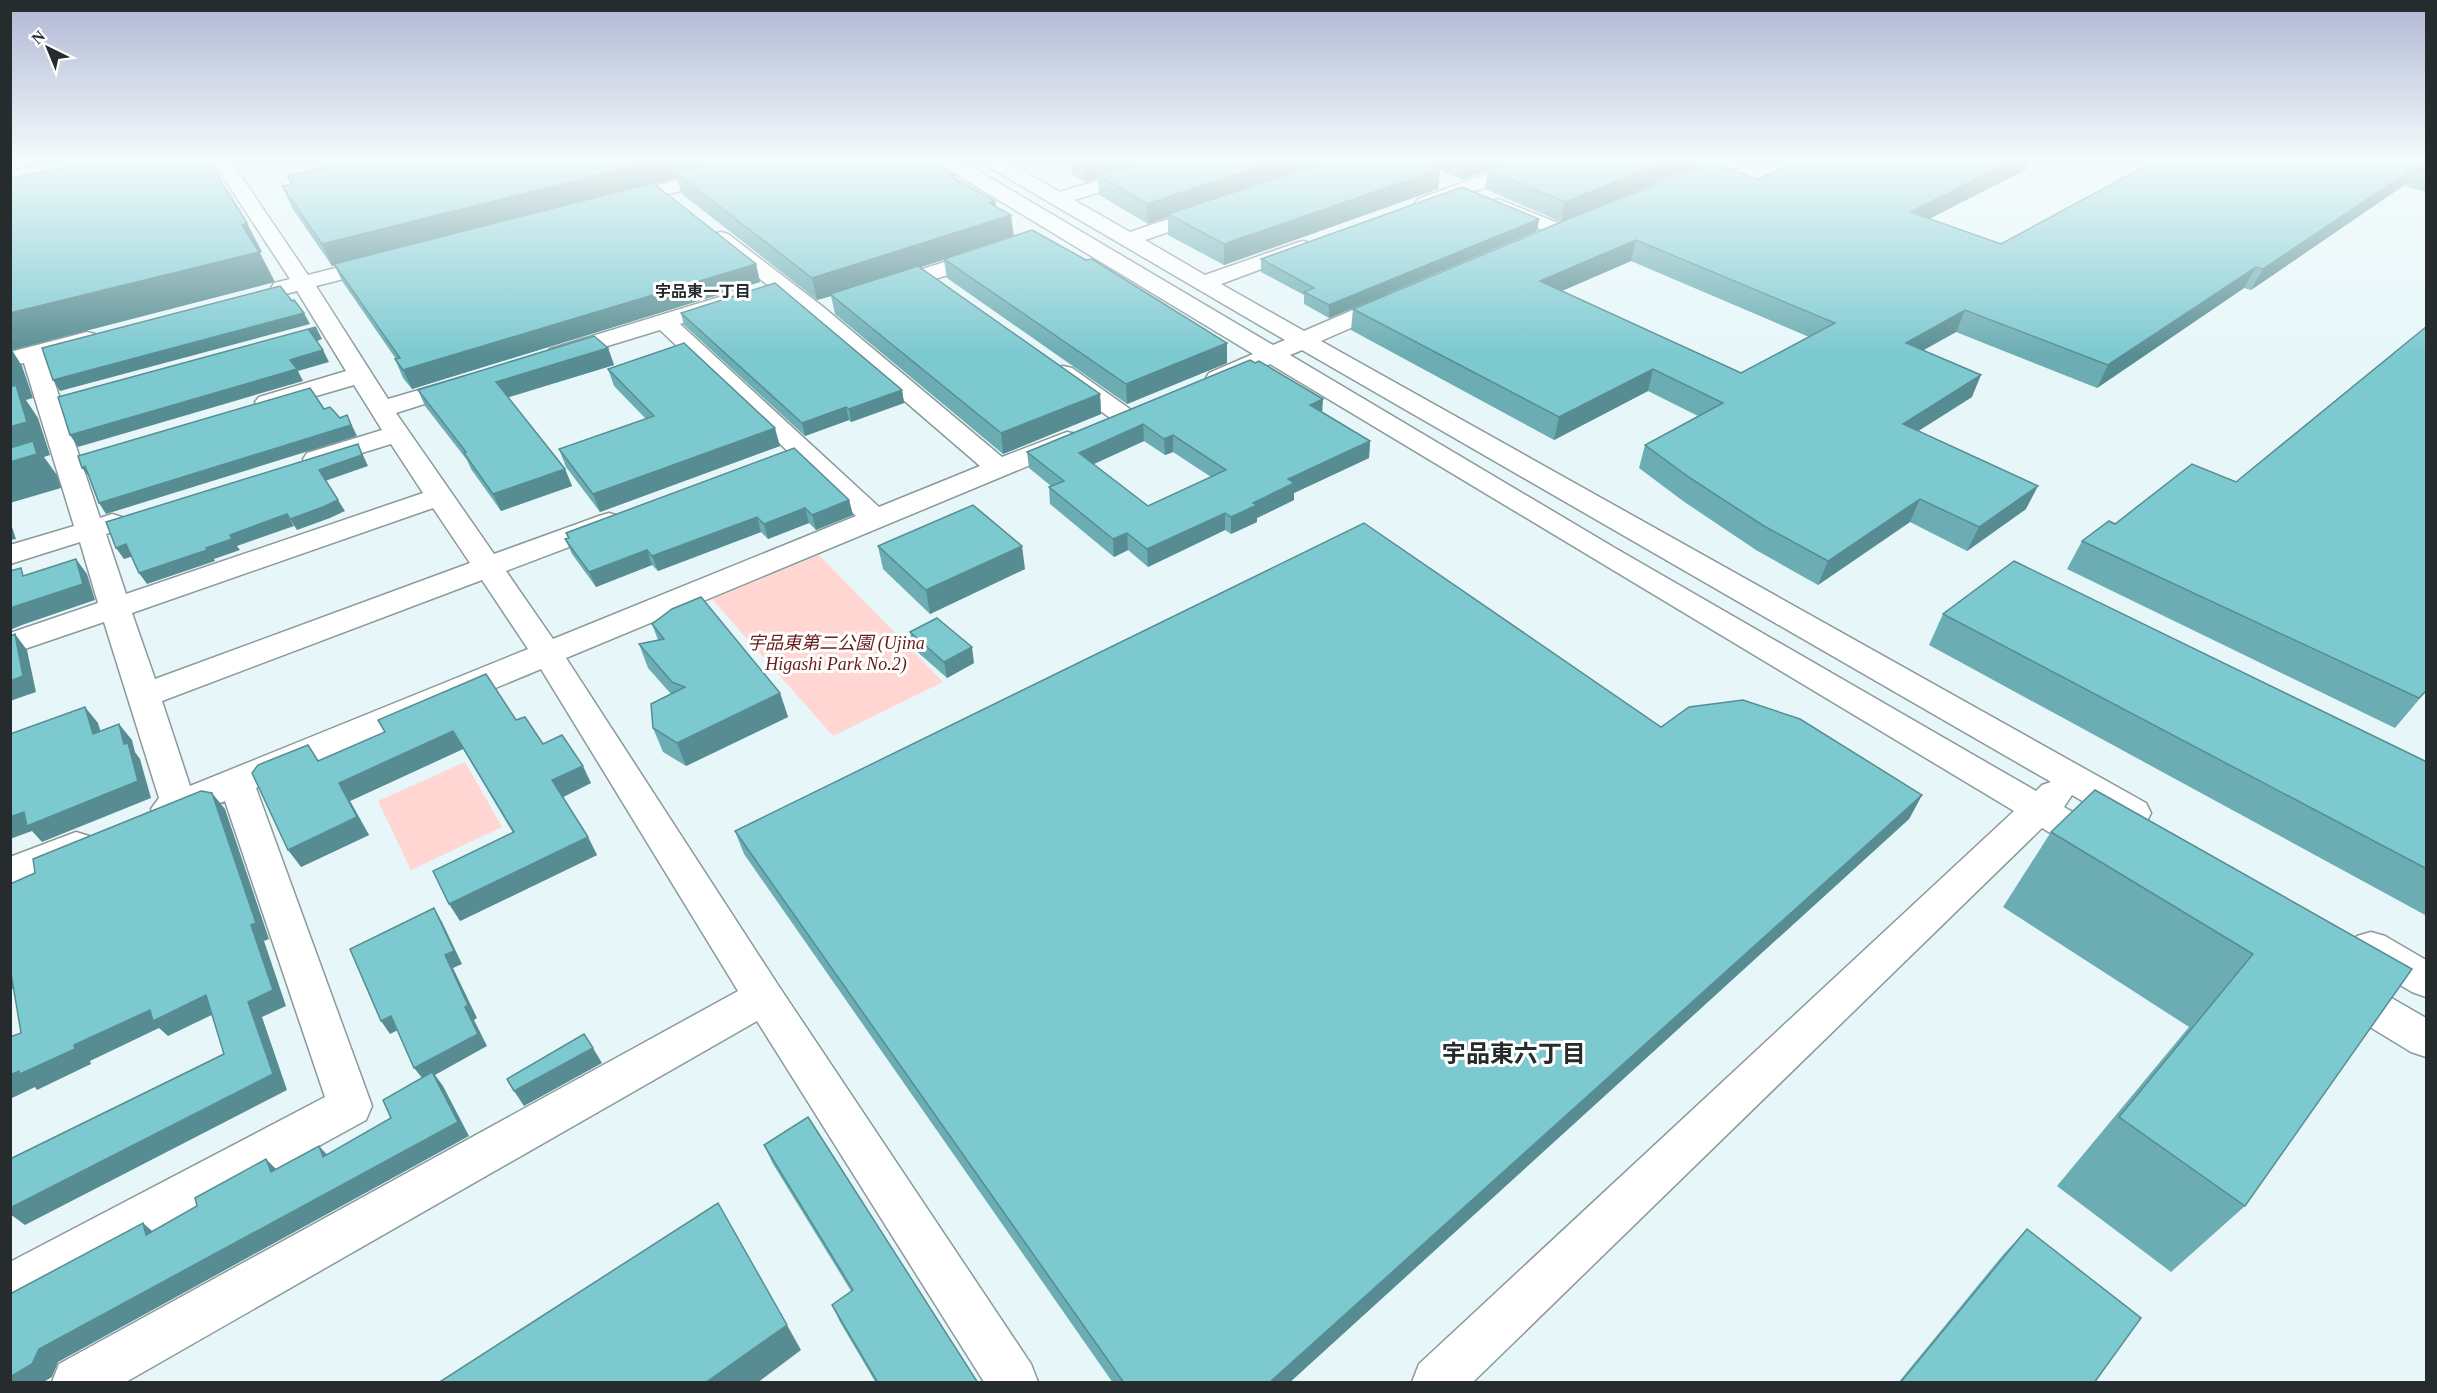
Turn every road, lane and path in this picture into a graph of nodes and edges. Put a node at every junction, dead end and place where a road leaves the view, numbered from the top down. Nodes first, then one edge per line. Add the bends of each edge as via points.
1 (264, 225) edge
2 (1039, 225) edge
3 (1103, 225) edge
4 (1170, 225) edge
5 (1566, 225) edge
6 (707, 227) edge
7 (1128, 239) junction
8 (1317, 242) edge
9 (1529, 244) edge
10 (1010, 247) edge
11 (407, 256) edge
12 (303, 283) junction
13 (1203, 283) junction
14 (1422, 289) edge
15 (764, 290) junction
16 (870, 293) edge
17 (258, 295) edge
18 (837, 304) edge
19 (814, 311) junction
20 (664, 321) junction
21 (112, 333) edge
22 (1304, 340) junction
23 (1272, 355) junction
24 (22, 356) edge
25 (540, 360) edge
26 (1049, 363) edge
27 (360, 375) junction
28 (483, 378) edge
29 (1199, 386) edge
30 (248, 408) edge
31 (389, 421) junction
32 (295, 466) edge
33 (999, 468) junction
34 (441, 496) junction
35 (634, 513) edge
36 (135, 516) edge
37 (876, 519) junction
38 (90, 530) junction
39 (10, 555) edge
40 (489, 567) junction
41 (116, 609) junction
42 (10, 644) edge
43 (548, 655) junction
44 (144, 695) junction
45 (2073, 778) junction
46 (236, 782) junction
47 (179, 805) junction
48 (2039, 808) junction
49 (148, 818) edge
50 (2152, 824) edge
51 (95, 839) edge
52 (2121, 857) edge
53 (10, 873) edge
54 (2345, 934) edge
55 (2314, 973) edge
56 (2427, 980) edge
57 (764, 997) junction
58 (2427, 1039) edge
59 (10, 1288) edge
60 (77, 1383) edge
61 (1013, 1383) edge
62 (1437, 1383) edge

1 - 12 street
2 - 23 street
3 - 7 street
4 - 7 street
5 - 9 street via 1572,227
6 - 15 street
7 - 13 street
8 - 13 street
10 - 16 street via 934,282
11 - 12 street
12 - 17 street
12 - 27 street via 319,330
13 - 22 street
14 - 22 street
15 - 19 street
15 - 20 street
18 - 19 street
19 - 33 street
20 - 25 street
20 - 37 street via 790,454
21 - 24 street
22 - 23 street
22 - 45 street
23 - 29 street
23 - 48 street
24 - 38 street via 50,404
26 - 33 street via 1136,412
27 - 30 street
27 - 31 street
28 - 31 street
31 - 32 street
31 - 34 street
33 - 37 street
34 - 40 street
34 - 41 street
35 - 40 street
36 - 38 street
37 - 43 street
38 - 39 street
38 - 41 street
40 - 43 street
40 - 44 street
41 - 42 street
41 - 44 street
43 - 46 street
43 - 57 street
44 - 47 street
45 - 48 street
45 - 50 street
46 - 47 street
46 - 59 street via 350,1106
47 - 49 street
48 - 52 street
48 - 62 street
51 - 53 street
54 - 56 street
55 - 58 street
57 - 60 street
57 - 61 street

